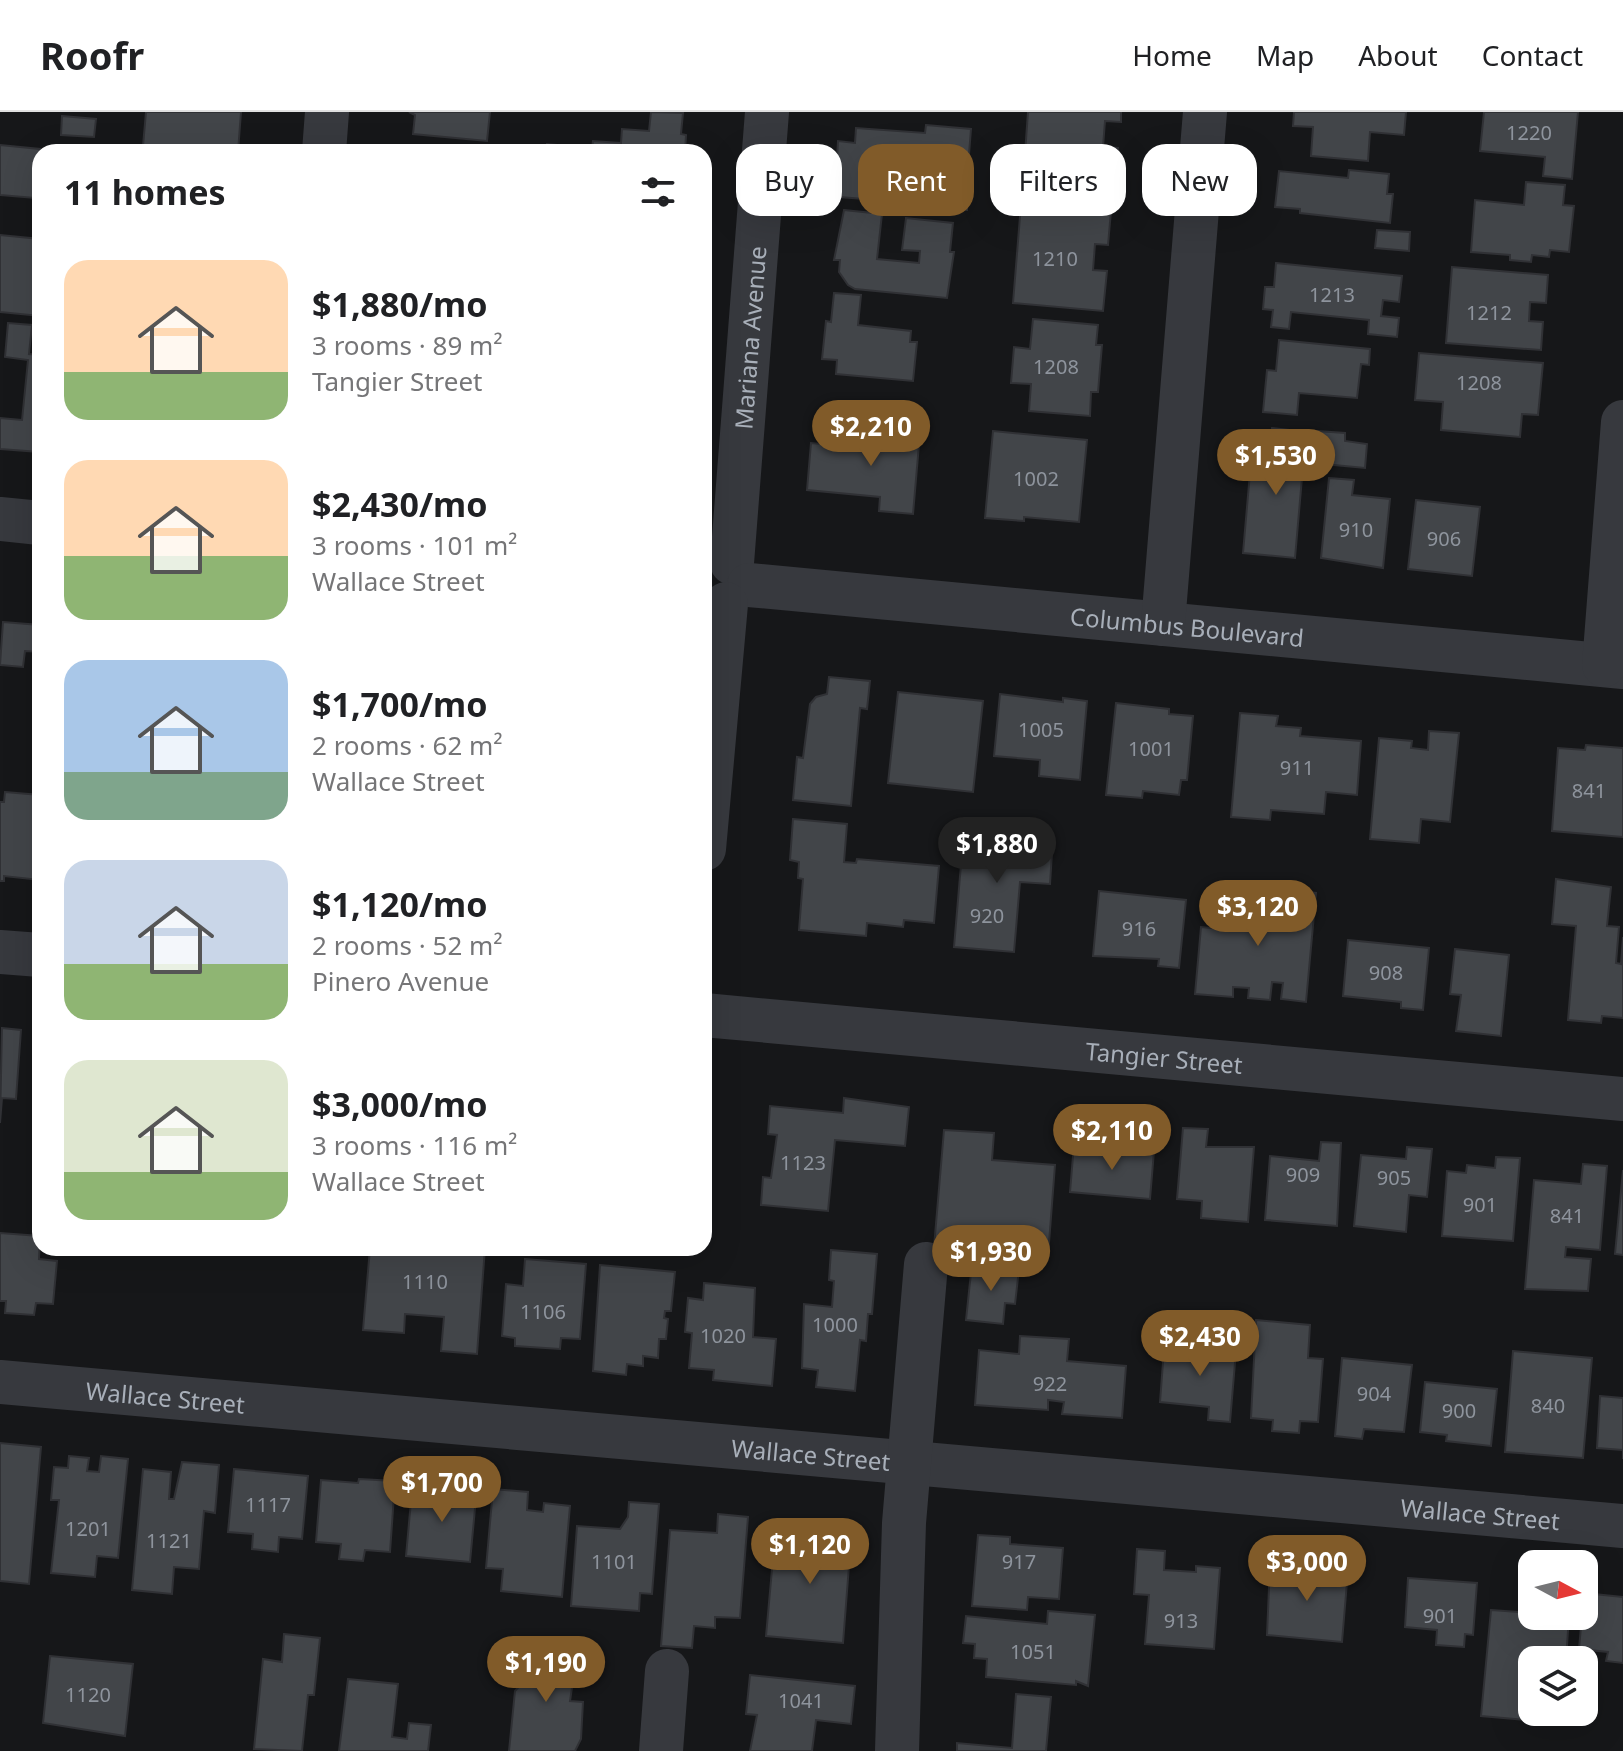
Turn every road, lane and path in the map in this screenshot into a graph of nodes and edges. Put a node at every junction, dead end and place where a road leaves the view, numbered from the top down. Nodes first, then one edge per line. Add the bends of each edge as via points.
1 (327, 112) edge
2 (767, 112) edge
3 (1205, 112) edge
4 (325, 144) edge
5 (1623, 422) edge
6 (0, 519) edge
7 (32, 522) edge
8 (724, 583) edge
9 (1163, 624) junction
10 (1614, 666) edge
11 (712, 743) edge
12 (0, 952) edge
13 (32, 954) edge
14 (712, 1016) edge
15 (1623, 1099) edge
16 (926, 1264) dead end
17 (0, 1382) edge
18 (911, 1461) junction
19 (1623, 1526) edge
20 (667, 1671) dead end
21 (661, 1751) edge
22 (897, 1751) edge

1 - 4 street
2 - 8 street, Mariana Avenue
3 - 9 street
5 - 10 street
6 - 7 street
8 - 9 street, Columbus Boulevard
8 - 11 street, Mariana Avenue
9 - 10 street, Columbus Boulevard
12 - 13 street
14 - 15 street, Tangier Street
16 - 18 street
17 - 18 street, Wallace Street
18 - 19 street, Wallace Street
18 - 22 street via 904,1523
20 - 21 street

